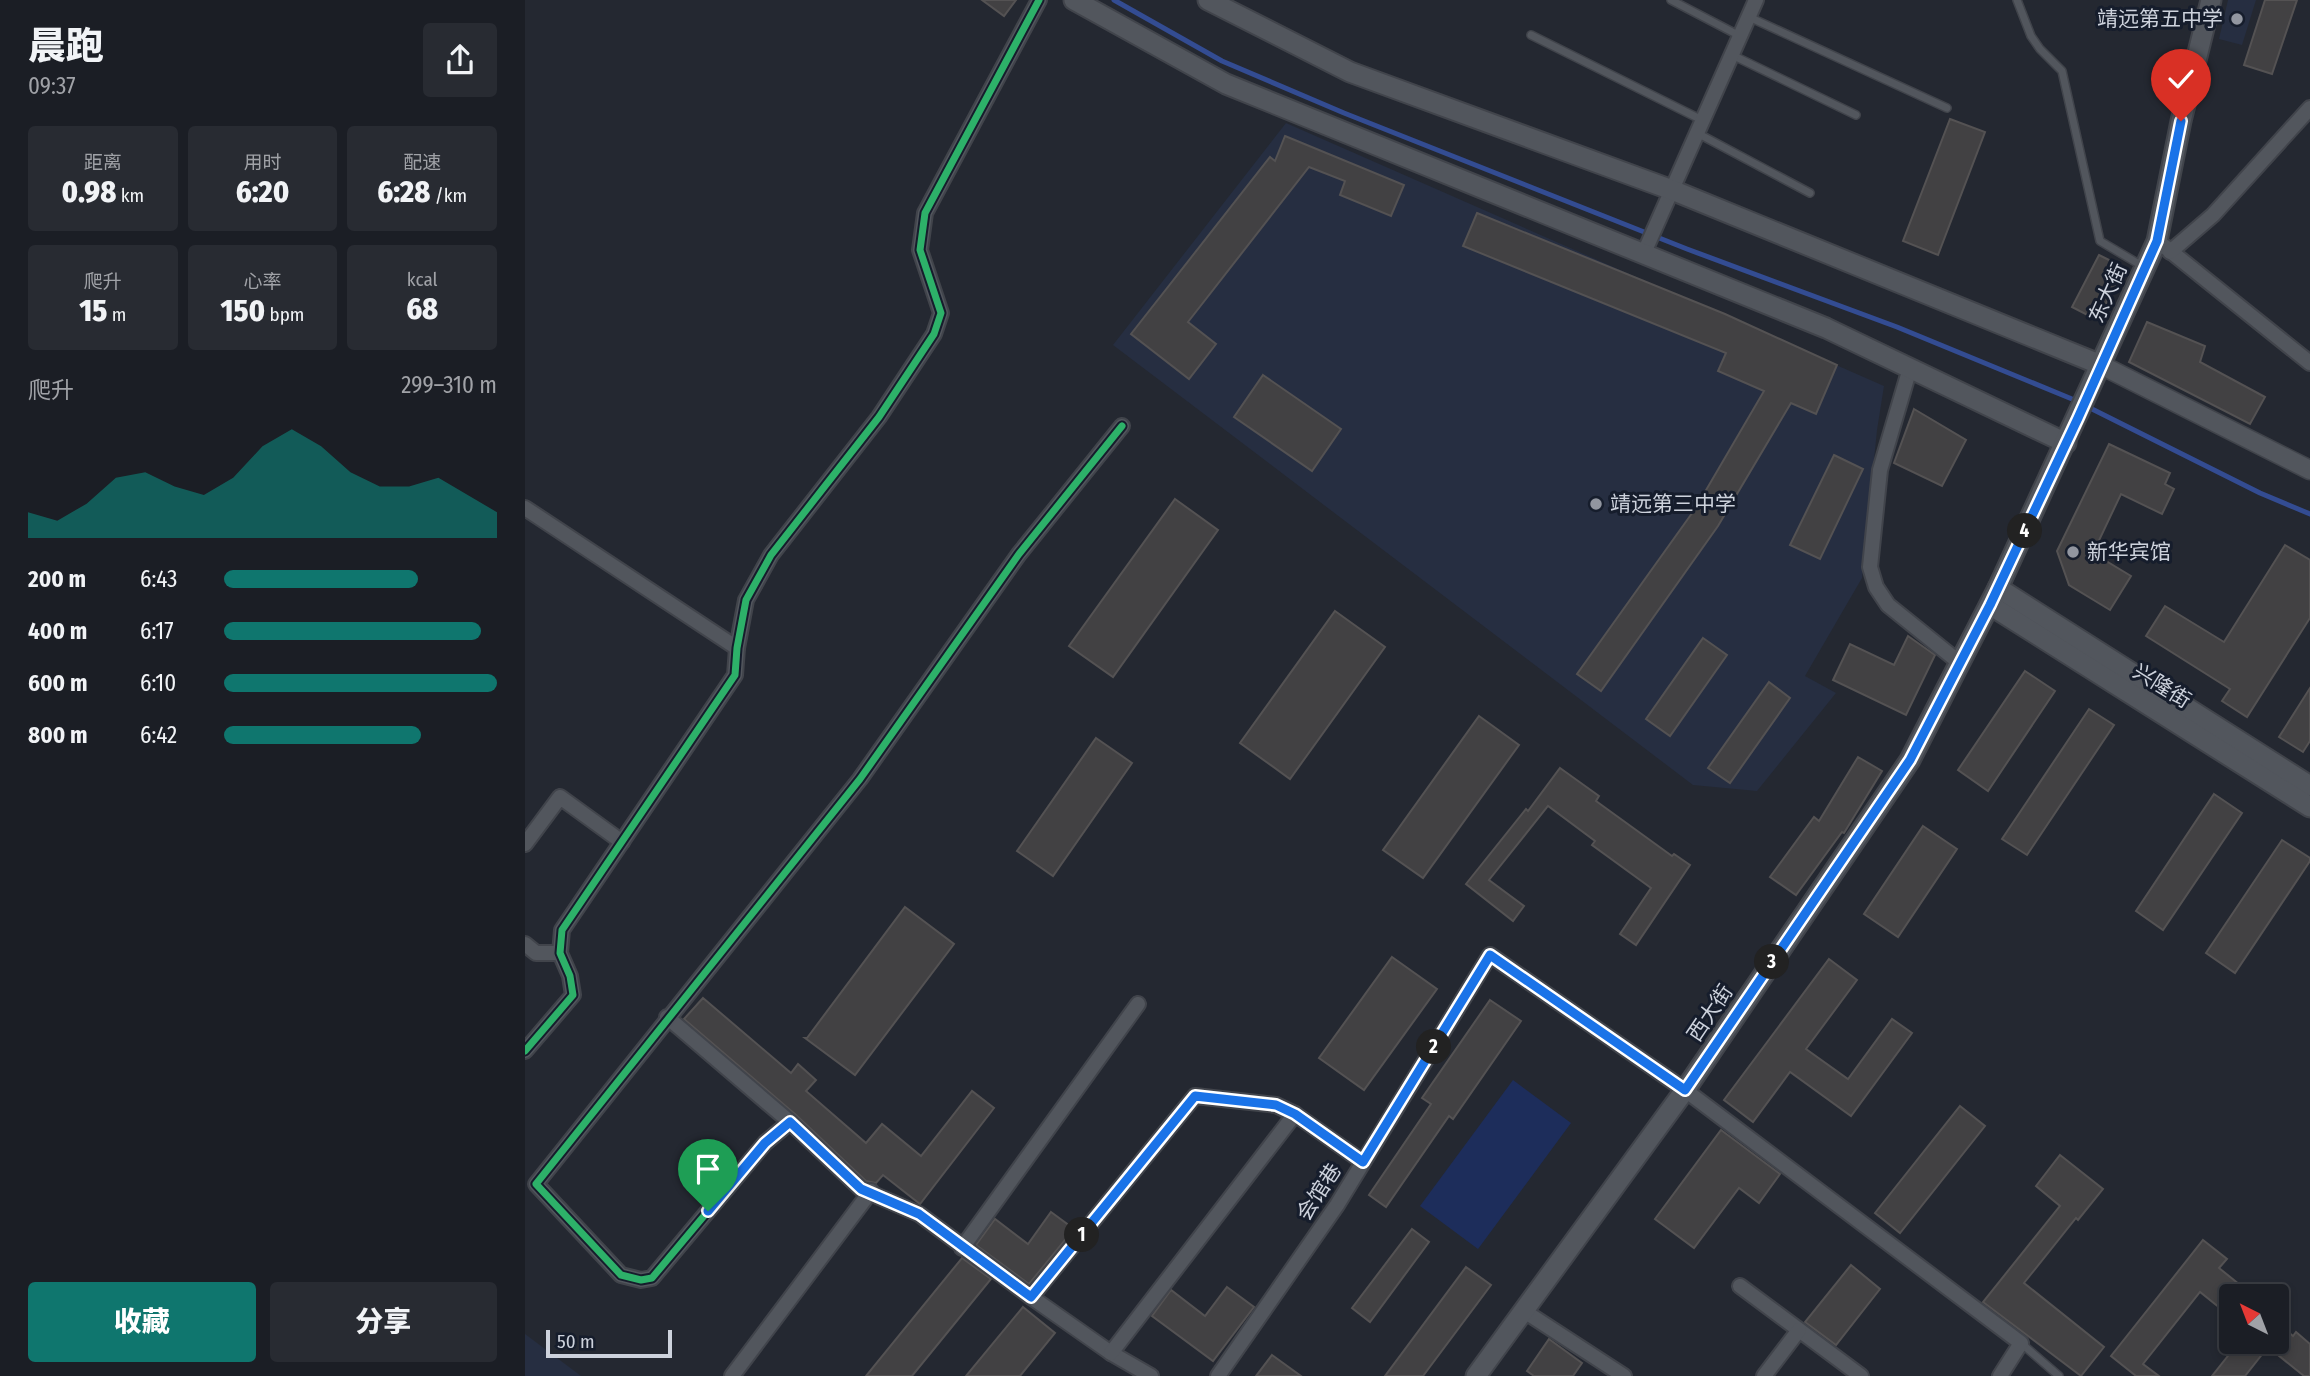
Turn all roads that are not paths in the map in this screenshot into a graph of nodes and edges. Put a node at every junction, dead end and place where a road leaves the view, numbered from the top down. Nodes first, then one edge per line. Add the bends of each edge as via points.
1 (1039, 0) edge
2 (1074, 0) edge
3 (1208, 0) edge
4 (1671, 0) edge
5 (1756, 0) edge
6 (2017, 0) edge
7 (2211, 0) edge
8 (1749, 17) junction
9 (1531, 35) dead end
10 (1741, 36) junction
11 (1732, 55) junction
12 (1947, 108) dead end
13 (2310, 108) edge
14 (1856, 115) dead end
15 (1700, 127) junction
16 (1672, 190) junction
17 (1810, 193) dead end
18 (2164, 246) junction
19 (1645, 250) junction
20 (2145, 267) junction
21 (2310, 363) edge
22 (2101, 365) junction
23 (1910, 368) junction
24 (1122, 426) dead end
25 (2066, 443) junction
26 (2310, 470) edge
27 (525, 508) edge
28 (1994, 596) junction
29 (737, 648) junction
30 (1960, 663) junction
31 (2310, 786) edge
32 (2310, 807) edge
33 (622, 842) junction
34 (525, 844) edge
35 (525, 944) edge
36 (560, 953) junction
37 (1138, 1004) dead end
38 (667, 1017) junction
39 (525, 1051) edge
40 (1685, 1090) junction
41 (1295, 1114) junction
42 (790, 1122) junction
43 (1363, 1162) junction
44 (871, 1191) junction
45 (962, 1248) junction
46 (1740, 1286) dead end
47 (1031, 1297) junction
48 (1524, 1311) junction
49 (1799, 1330) junction
50 (2021, 1343) junction
51 (1111, 1353) junction
52 (732, 1376) edge
53 (1151, 1376) edge
54 (1218, 1376) edge
55 (1476, 1376) edge
56 (1624, 1376) edge
57 (1765, 1376) edge
58 (1861, 1376) edge
59 (2000, 1376) edge
60 (2059, 1376) edge

1 - 29 street via 926,213 920,250 941,313 934,334 879,418 771,555 746,600
2 - 19 main road via 1226,84
3 - 16 main road via 1350,72
4 - 10 lane
5 - 8 street
6 - 20 lane via 2031,36 2062,71 2100,241
7 - 18 main road, 东大街 via 2181,121
8 - 10 street
8 - 12 lane
9 - 15 lane
10 - 11 street
11 - 14 lane
11 - 15 street
13 - 18 street via 2213,215
15 - 16 street
15 - 17 lane
16 - 19 street
16 - 22 main road
18 - 20 main road, 东大街
18 - 21 street
19 - 23 main road
20 - 22 main road, 东大街
22 - 25 main road, 东大街
22 - 26 street
23 - 25 main road
23 - 30 street via 1880,470 1870,567 1888,605
24 - 38 street via 1019,554 860,779
25 - 28 main road, 东大街
27 - 29 street
28 - 30 main road, 西大街
28 - 31 main road, 兴隆街
28 - 32 main road, 兴隆街
29 - 33 street via 735,676
30 - 40 main road, 西大街 via 1910,760
33 - 34 street via 560,797
33 - 36 street via 562,930
35 - 36 street via 536,953
36 - 39 street via 573,995
37 - 45 street
38 - 42 street
38 - 42 street via 536,1184 613,1268 631,1279 652,1278 765,1143
40 - 43 street, 会馆巷 via 1490,955
40 - 48 main road, 西大街
40 - 50 street
41 - 43 street
41 - 47 street via 1276,1105 1195,1096
41 - 51 street
42 - 44 street via 861,1189
43 - 54 street, 会馆巷
44 - 45 street via 919,1214
44 - 52 street
45 - 47 street
46 - 49 street
47 - 51 street
48 - 55 main road, 西大街
48 - 56 street
49 - 57 street
49 - 58 street
50 - 59 street
50 - 60 lane
51 - 53 street

